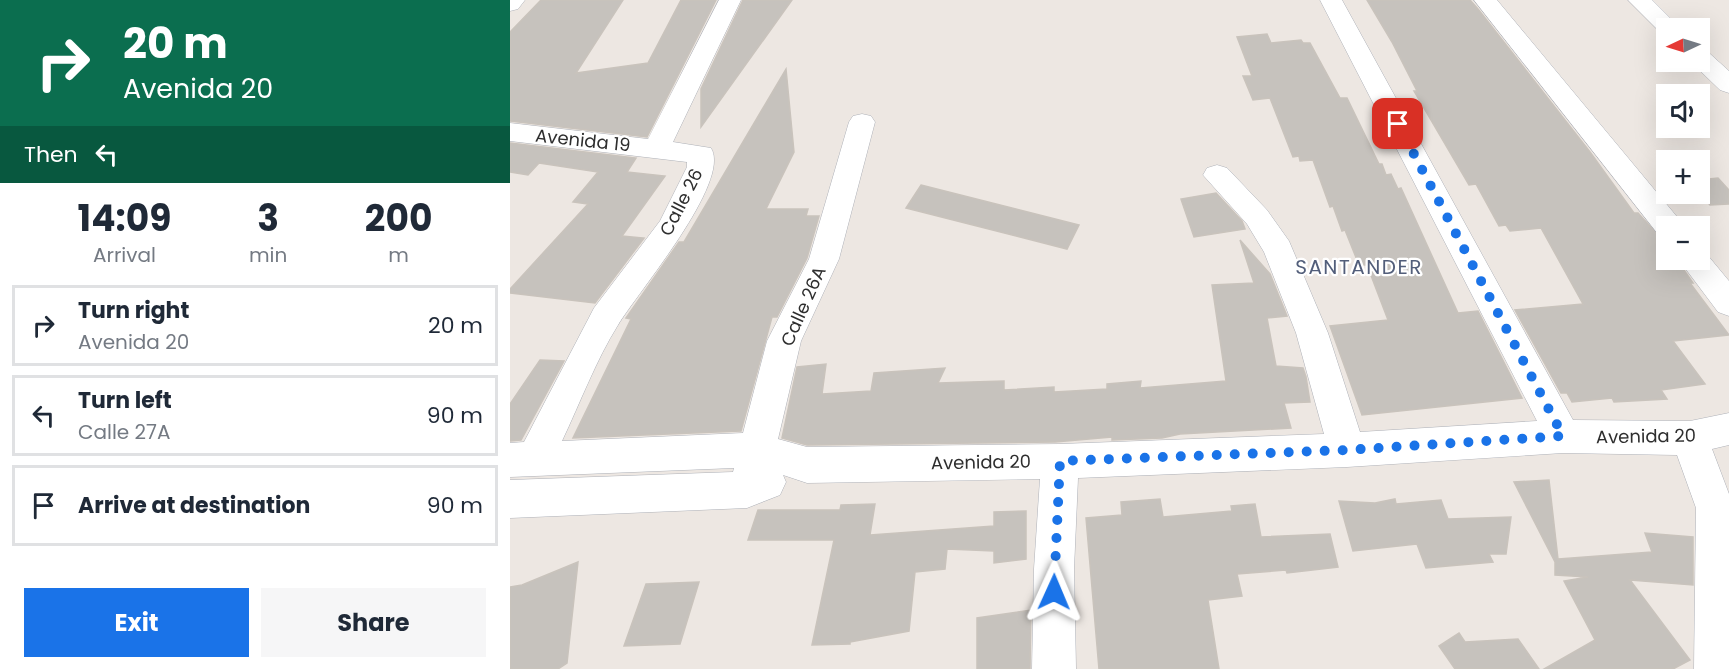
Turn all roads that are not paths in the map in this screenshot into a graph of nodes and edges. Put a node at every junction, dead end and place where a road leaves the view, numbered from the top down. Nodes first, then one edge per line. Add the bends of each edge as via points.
1 (514, 0) edge
2 (730, 0) edge
3 (1331, 0) edge
4 (1485, 0) edge
5 (1639, 0) edge
6 (510, 4) edge
7 (1658, 18) edge
8 (1710, 67) edge
9 (1729, 85) edge
10 (862, 122) dead end
11 (510, 132) edge
12 (657, 148) junction
13 (1217, 175) dead end
14 (1660, 216) edge
15 (1702, 270) edge
16 (1729, 303) edge
17 (1729, 429) edge
18 (1563, 436) junction
19 (1690, 438) junction
20 (756, 450) junction
21 (1347, 450) junction
22 (522, 460) edge
23 (1060, 461) junction
24 (807, 465) junction
25 (747, 490) junction
26 (510, 499) edge
27 (1054, 665) edge
28 (1716, 669) edge

1 - 6 street
2 - 12 street
3 - 18 street
4 - 14 street
5 - 7 street
8 - 9 street
10 - 20 street, Calle 26A via 824,259 784,341
11 - 12 street, Avenida 19
12 - 22 street, Calle 26 via 701,154 701,167 672,227 604,317
13 - 21 street via 1257,217 1278,249 1312,333
15 - 16 street
17 - 19 street, Avenida 20
18 - 19 street, Avenida 20
18 - 21 street, Avenida 20
19 - 28 street via 1715,508
20 - 22 street, Avenida 20
20 - 24 street, Avenida 20
20 - 25 street, Calle 26A
21 - 23 street, Avenida 20
23 - 24 street, Avenida 20
23 - 27 street
24 - 25 street, Avenida 20
25 - 26 street, Avenida 20

